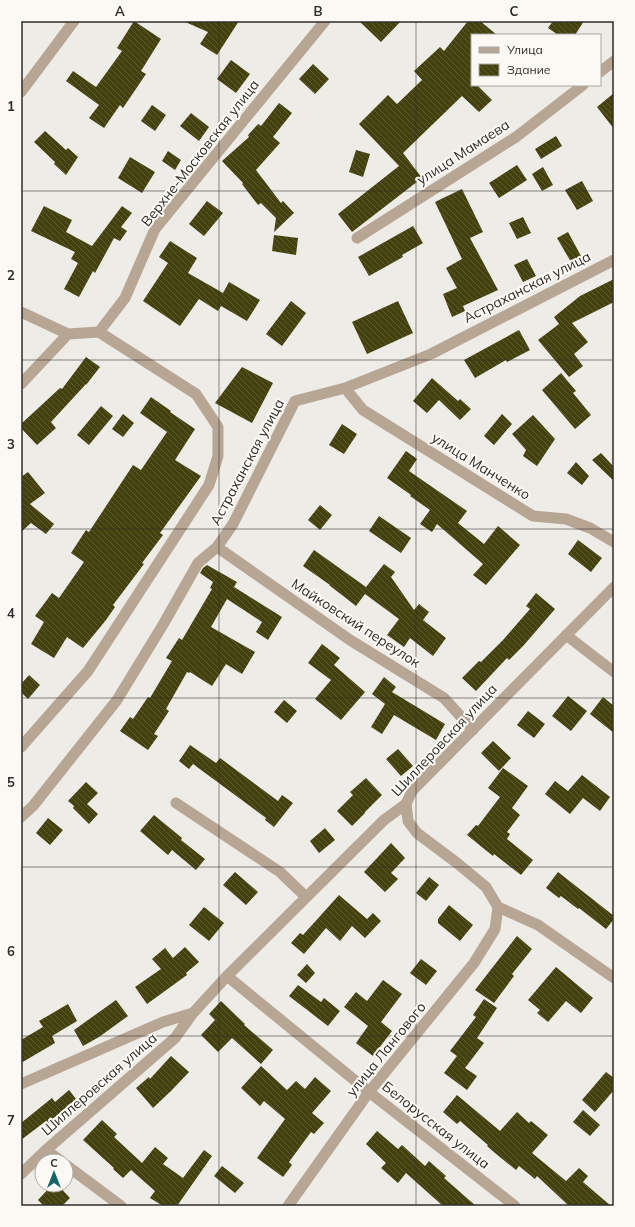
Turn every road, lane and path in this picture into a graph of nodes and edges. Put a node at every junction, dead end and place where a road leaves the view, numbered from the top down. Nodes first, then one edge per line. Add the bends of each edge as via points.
1 (74, 21) edge
2 (325, 21) edge
3 (614, 61) edge
4 (601, 71) edge
5 (582, 86) edge
6 (21, 92) edge
7 (357, 238) dead end
8 (614, 260) edge
9 (21, 312) edge
10 (99, 332) junction
11 (68, 334) junction
12 (21, 384) edge
13 (345, 388) junction
14 (614, 542) edge
15 (217, 548) junction
16 (614, 587) edge
17 (566, 635) junction
18 (614, 672) edge
19 (473, 730) junction
20 (21, 747) edge
21 (176, 804) dead end
22 (406, 804) junction
23 (21, 817) edge
24 (306, 897) junction
25 (498, 907) junction
26 (227, 976) junction
27 (614, 978) edge
28 (193, 1013) junction
29 (21, 1084) edge
30 (369, 1092) junction
31 (46, 1150) junction
32 (50, 1153) edge
33 (74, 1171) edge
34 (21, 1174) edge
35 (121, 1206) edge
36 (288, 1206) edge
37 (515, 1206) edge

1 - 6 street
2 - 10 street, Верхне-Московская улица via 155,229 125,298
3 - 4 street
5 - 7 street, улица Мамаева via 516,137
8 - 13 street, Астраханская улица via 430,354
9 - 11 street
10 - 11 street
10 - 20 street, Астраханская улица via 196,394 218,427 218,456 209,485 88,671
11 - 12 street
13 - 14 street, улица Манченко via 364,410 533,516 566,519 590,528
13 - 15 street, Астраханская улица via 295,401 233,524
15 - 19 street, Майковский переулок via 350,640 444,698
15 - 23 street, Астраханская улица via 198,563 117,700 33,806
16 - 17 street, Шиллеровская улица
17 - 18 street
17 - 19 street, Шиллеровская улица
19 - 22 street, Шиллеровская улица via 412,791
21 - 24 street via 280,872
22 - 24 street, Шиллеровская улица via 384,820
22 - 25 street via 408,821 417,833 486,887
24 - 26 street, Шиллеровская улица
25 - 27 street via 538,925
25 - 30 street, улица Лангового via 495,929 474,963
26 - 28 street, Шиллеровская улица
26 - 30 street, Белорусская улица
28 - 29 street, Шиллеровская улица via 163,1022
28 - 31 street, Шиллеровская улица via 175,1038
30 - 36 street, улица Лангового
30 - 37 street, Белорусская улица
31 - 32 street
31 - 34 street, Шиллеровская улица
33 - 35 street

